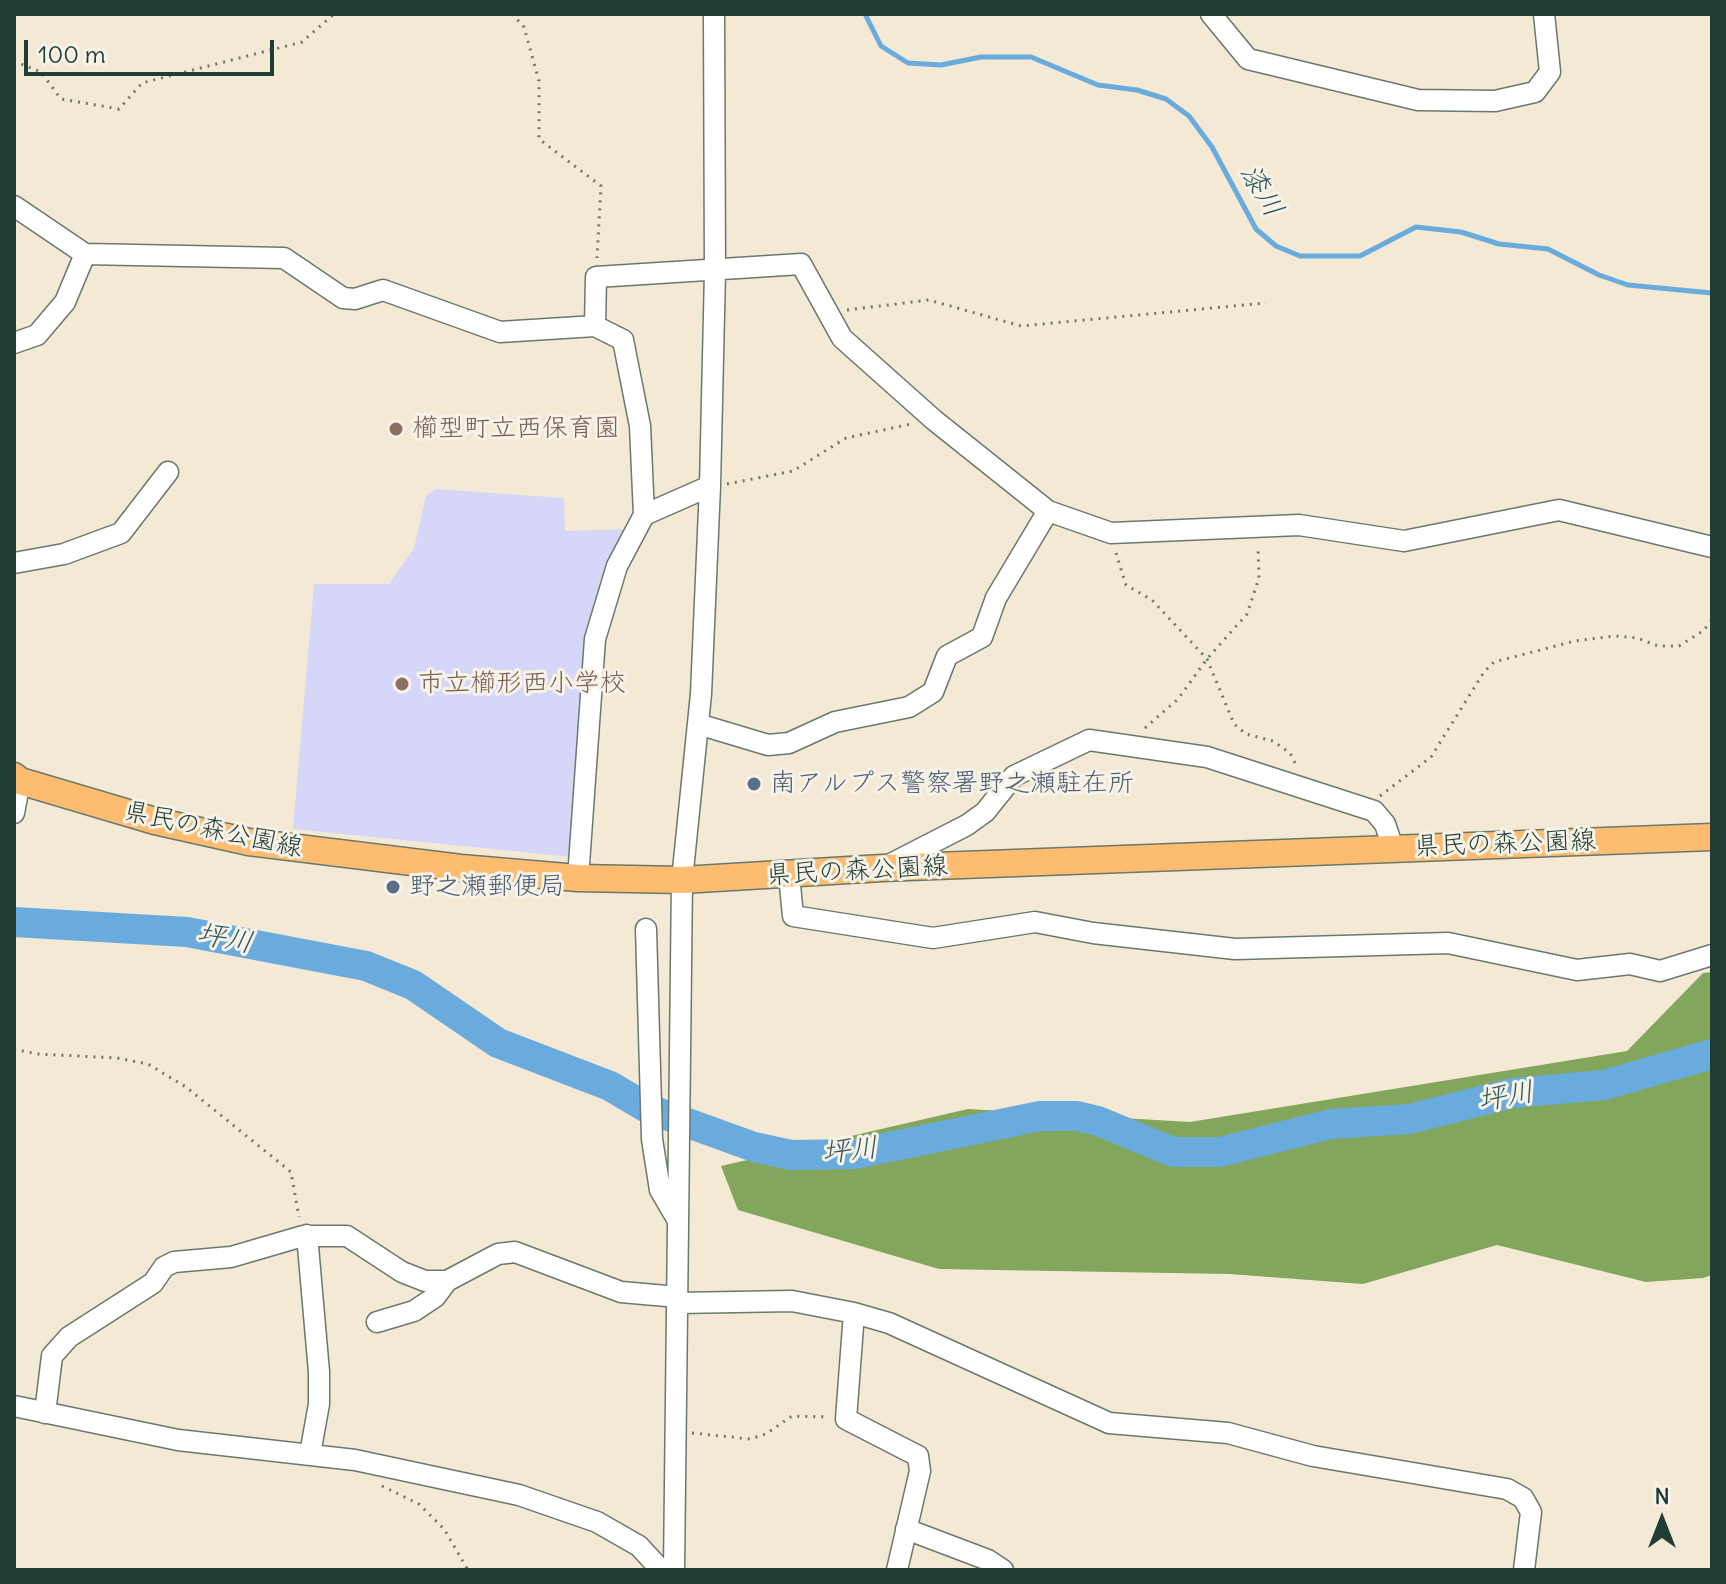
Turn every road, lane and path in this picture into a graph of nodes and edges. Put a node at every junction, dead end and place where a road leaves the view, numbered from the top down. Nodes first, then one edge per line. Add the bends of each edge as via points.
1 (334, 14) edge
2 (512, 14) edge
3 (714, 14) edge
4 (1211, 14) edge
5 (1544, 14) edge
6 (14, 61) edge
7 (14, 206) edge
8 (85, 254) junction
9 (715, 272) junction
10 (596, 277) junction
11 (1266, 303) dead end
12 (829, 316) junction
13 (595, 326) junction
14 (14, 343) edge
15 (934, 420) junction
16 (168, 472) dead end
17 (710, 486) junction
18 (1048, 511) junction
19 (644, 515) junction
20 (1258, 526) junction
21 (1111, 533) junction
22 (1712, 547) edge
23 (14, 563) edge
24 (1712, 620) edge
25 (1207, 659) junction
26 (698, 724) junction
27 (1127, 744) junction
28 (17, 778) edge
29 (1307, 788) junction
30 (1365, 808) junction
31 (14, 813) edge
32 (1712, 837) edge
33 (1393, 848) junction
34 (882, 868) junction
35 (789, 875) junction
36 (578, 878) junction
37 (682, 880) junction
38 (646, 929) dead end
39 (1712, 955) edge
40 (14, 1049) edge
41 (679, 1222) junction
42 (305, 1236) junction
43 (447, 1281) junction
44 (678, 1300) junction
45 (854, 1313) junction
46 (377, 1322) dead end
47 (14, 1406) edge
48 (45, 1413) junction
49 (846, 1419) junction
50 (676, 1431) junction
51 (310, 1454) junction
52 (376, 1483) dead end
53 (906, 1529) junction
54 (468, 1570) edge
55 (661, 1570) edge
56 (674, 1570) edge
57 (897, 1570) edge
58 (1003, 1570) edge
59 (1524, 1570) edge

1 - 6 path via 302,42 142,83 119,109 61,99 41,72
2 - 10 path via 524,27 539,81 539,139 601,186
3 - 9 street
4 - 5 street via 1248,59 1418,100 1495,101 1535,92 1550,72
7 - 8 street
8 - 13 street via 284,258 343,298 383,290 500,332
8 - 14 street via 65,302 37,335
9 - 10 street
9 - 12 street via 801,264
9 - 17 street
10 - 13 street
11 - 12 path via 1021,326 929,300 852,308
12 - 15 street via 842,338
13 - 19 street via 623,340 640,426
15 - 17 path via 846,438 793,471
15 - 18 street
16 - 23 street via 121,533 64,554
17 - 19 street
17 - 26 street
18 - 21 street
18 - 26 street via 1002,587 982,637 947,656 933,692 909,707 835,722 789,743 768,745
19 - 36 street via 617,566 595,639
20 - 21 street
20 - 22 street via 1299,525 1404,541 1559,510
20 - 25 path via 1256,592 1247,614
21 - 25 path via 1126,585 1152,600
24 - 30 path via 1679,646 1615,636 1494,662 1431,757
25 - 27 path via 1178,699
25 - 29 path via 1234,724 1290,753
26 - 37 street
27 - 29 street via 1207,757
27 - 34 street via 1089,740 1014,776 967,825
28 - 31 street
28 - 36 main road, 県民の森公園線 via 155,821 249,842
29 - 30 street
30 - 33 street via 1385,824
32 - 33 main road, 県民の森公園線
33 - 34 main road, 県民の森公園線
34 - 35 main road, 県民の森公園線
35 - 37 main road, 県民の森公園線
35 - 39 street via 793,916 933,938 1035,922 1235,949 1448,943 1577,970 1630,964 1660,971
36 - 37 main road, 県民の森公園線
37 - 41 street
38 - 41 street via 652,1139 660,1190
40 - 42 path via 148,1064 186,1087 291,1172
41 - 44 street
42 - 43 street via 347,1236 402,1272 425,1281
42 - 48 street via 231,1257 164,1267 153,1283 69,1337 52,1356
42 - 51 street via 319,1372
43 - 44 street via 498,1254 515,1252 621,1292
43 - 46 street via 414,1311
44 - 45 street via 792,1301
44 - 50 street
45 - 49 street
45 - 59 street via 889,1323 1109,1423 1228,1433 1313,1456 1507,1489 1523,1498 1531,1512
47 - 48 street
48 - 51 street via 178,1440
49 - 50 path via 792,1416 750,1439
49 - 53 street via 918,1456 920,1471
50 - 56 street
51 - 55 street via 554,1505 639,1546
52 - 54 path via 419,1504 444,1529
53 - 57 street
53 - 58 street

